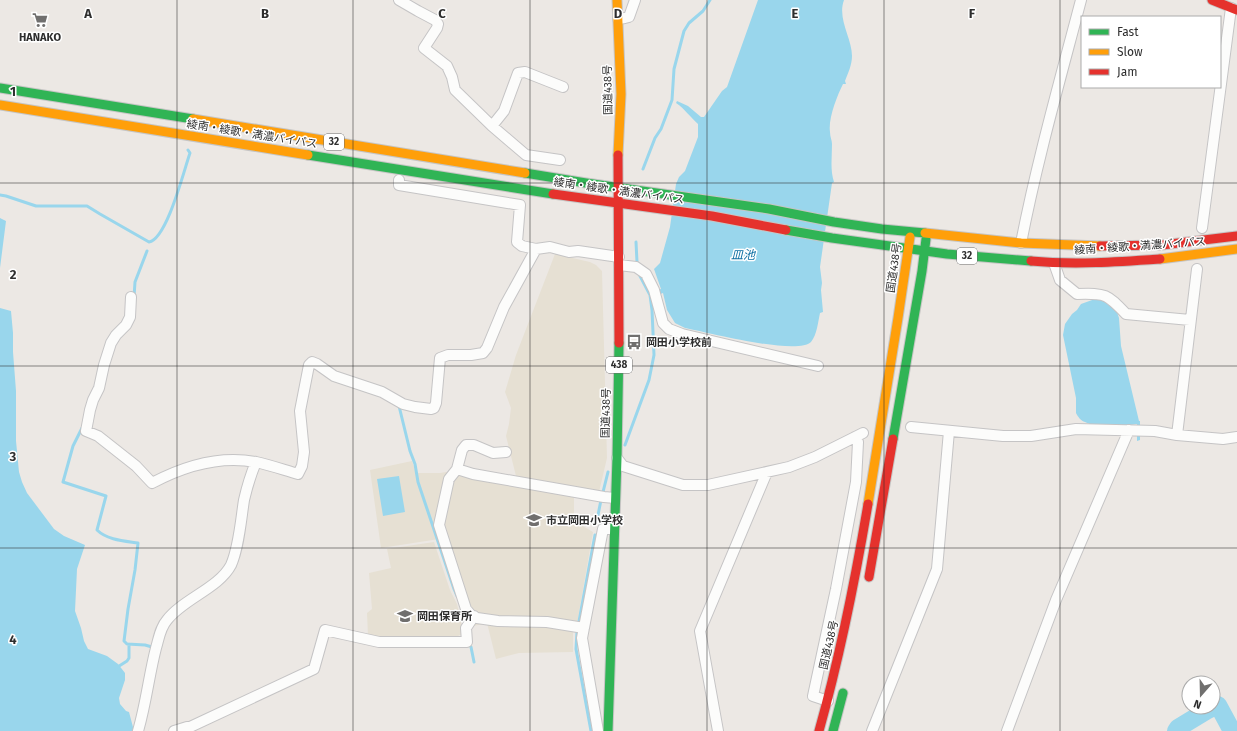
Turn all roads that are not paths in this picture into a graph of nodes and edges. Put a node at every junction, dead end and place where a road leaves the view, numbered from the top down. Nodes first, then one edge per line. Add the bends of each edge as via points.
1 (399, 0) edge
2 (617, 0) edge
3 (635, 0) edge
4 (1081, 0) edge
5 (1212, 0) edge
6 (1234, 9) edge
7 (618, 19) junction
8 (563, 87) dead end
9 (0, 88) edge
10 (0, 105) edge
11 (492, 126) junction
12 (560, 160) dead end
13 (399, 180) dead end
14 (618, 187) junction
15 (618, 203) junction
16 (1202, 228) dead end
17 (911, 232) junction
18 (927, 233) junction
19 (1237, 236) edge
20 (1021, 243) junction
21 (536, 249) junction
22 (909, 249) junction
23 (1237, 249) edge
24 (925, 251) junction
25 (619, 261) junction
26 (1054, 263) junction
27 (1197, 269) dead end
28 (131, 297) dead end
29 (1190, 320) junction
30 (818, 366) dead end
31 (911, 427) dead end
32 (949, 430) junction
33 (1136, 430) junction
34 (1176, 435) junction
35 (1237, 437) edge
36 (506, 452) dead end
37 (617, 458) junction
38 (256, 462) junction
39 (457, 468) junction
40 (767, 472) junction
41 (615, 498) junction
42 (614, 529) junction
43 (867, 588) dead end
44 (474, 616) junction
45 (580, 628) junction
46 (845, 686) dead end
47 (828, 701) junction
48 (138, 731) edge
49 (174, 731) edge
50 (598, 731) edge
51 (608, 731) edge
52 (718, 731) edge
53 (819, 731) edge
54 (833, 731) edge
55 (872, 731) edge
56 (1007, 731) edge

1 - 11 street via 436,20 437,28 424,48 447,66 455,90
2 - 7 main road, 国道438号 / 438
3 - 7 street via 629,17
4 - 20 street via 1028,206
5 - 6 main road
6 - 16 street
7 - 14 main road, 国道438号 / 438 via 621,94
8 - 11 street via 525,72 518,73 504,111
9 - 14 main road, 綾南・綾歌・満濃バイパス / 32
10 - 15 main road, 綾南・綾歌・満濃バイパス / 32
11 - 12 street via 526,156
13 - 21 street via 399,185 521,204 517,242 522,246
14 - 15 main road, 国道438号 / 438
14 - 17 main road, 綾南・綾歌・満濃バイパス / 32
15 - 22 main road, 綾南・綾歌・満濃バイパス / 32
15 - 25 main road, 国道438号 / 438
17 - 18 main road, 綾南・綾歌・満濃バイパス / 32
17 - 22 main road, 国道438号
18 - 20 main road, 綾南・綾歌・満濃バイパス / 32
18 - 24 main road
19 - 20 main road, 綾南・綾歌・満濃バイパス / 32 via 1162,245
21 - 25 street via 550,247 569,252 578,251
21 - 38 street via 504,306 487,348 482,353 440,358 434,408 403,404 382,392 334,376 312,362 309,365 300,411 304,452 298,474
22 - 24 main road, 綾南・綾歌・満濃バイパス / 32
22 - 47 main road, 国道438号 via 863,540 843,642
23 - 26 main road, 綾南・綾歌・満濃バイパス / 32 via 1162,259
24 - 26 main road, 綾南・綾歌・満濃バイパス / 32
24 - 43 main road
25 - 30 street via 646,274 655,292 663,324 669,329
25 - 37 main road, 国道438号 / 438
26 - 29 street via 1060,280 1078,294 1104,295 1112,299 1126,314
27 - 29 street
28 - 38 street via 130,317 111,343 86,431 98,436 136,466 152,483 172,473 216,460
29 - 34 street
31 - 32 street
32 - 33 street via 1003,436 1031,436 1076,429
32 - 55 street via 937,569
33 - 34 street
33 - 56 street via 1056,600
34 - 35 street via 1222,440
36 - 39 street via 493,453 474,445 466,445
37 - 40 street via 623,466 683,484 708,484
37 - 41 main road, 国道438号 / 438
38 - 48 street via 249,480 231,565 220,579 184,605 163,625
39 - 41 street via 472,474
39 - 44 street via 449,479 439,525 466,609
40 - 47 street via 815,457 859,435 856,482 813,696
40 - 52 street via 700,631
41 - 42 main road, 国道438号 / 438
42 - 45 street via 602,529
42 - 51 main road, 国道438号 / 438
44 - 45 street via 498,621 547,622
44 - 49 street via 466,628 466,642 379,642 325,630 314,669 190,727
45 - 50 street
46 - 54 main road
47 - 53 main road, 国道438号

